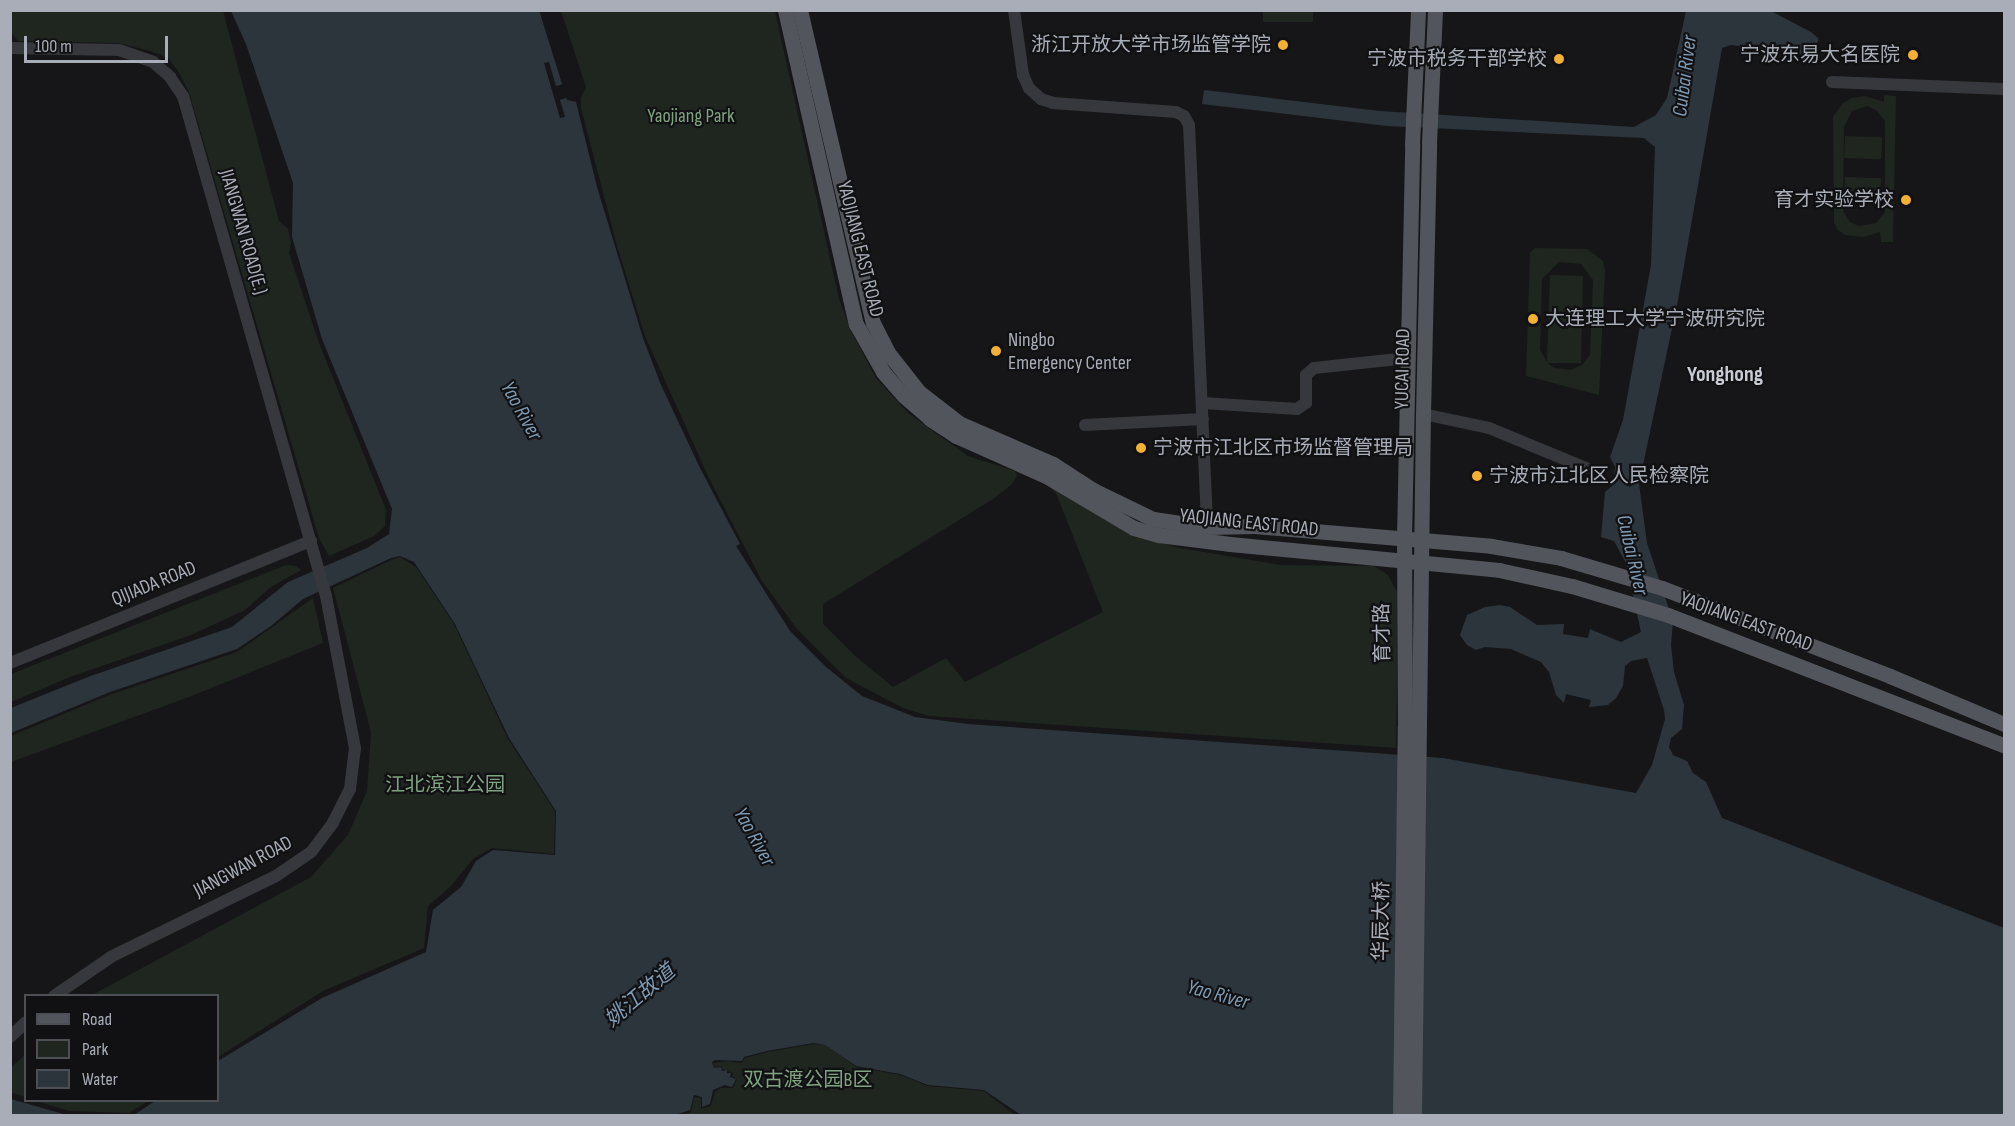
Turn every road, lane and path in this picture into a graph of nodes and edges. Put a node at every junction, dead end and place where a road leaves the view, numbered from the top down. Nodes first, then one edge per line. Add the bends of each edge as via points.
1 (785, 10) edge
2 (800, 10) edge
3 (1014, 10) edge
4 (1418, 10) edge
5 (1435, 10) edge
6 (10, 48) edge
7 (1832, 82) dead end
8 (2004, 89) edge
9 (1407, 358) junction
10 (1203, 403) junction
11 (1423, 414) junction
12 (1203, 419) junction
13 (1085, 425) dead end
14 (1586, 468) dead end
15 (1207, 527) junction
16 (1404, 538) junction
17 (1420, 539) junction
18 (311, 541) junction
19 (1404, 559) junction
20 (1420, 560) junction
21 (316, 563) joint
22 (10, 663) edge
23 (2004, 725) edge
24 (1412, 728) junction
25 (2002, 744) edge
26 (57, 994) edge
27 (24, 1024) edge
28 (10, 1037) edge
29 (1400, 1116) edge
30 (1414, 1116) edge

1 - 19 main road, YAOJIANG EAST ROAD via 855,324 883,372 930,419 956,436 1046,476 1134,528 1230,544
2 - 15 main road, YAOJIANG EAST ROAD via 873,323 901,371 939,408 984,436 1053,464 1093,490 1153,519
3 - 10 street via 1023,75 1041,99 1176,112 1189,125
4 - 9 main road, YUCAI ROAD
5 - 11 main road, YUCAI ROAD
6 - 18 street, JIANGWAN ROAD(E.) via 119,50 153,62 183,96
7 - 8 street
9 - 10 street via 1314,368 1306,375 1306,403 1297,409
9 - 16 main road, YUCAI ROAD
10 - 12 street
11 - 14 street via 1489,428
11 - 17 main road, YUCAI ROAD
12 - 13 street
12 - 15 street
15 - 16 main road, YAOJIANG EAST ROAD via 1255,526
16 - 17 main road, YAOJIANG EAST ROAD
16 - 19 main road, 育才路
17 - 20 main road, YUCAI ROAD
17 - 23 main road, YAOJIANG EAST ROAD via 1561,558 1662,588 1890,676
18 - 21 street, JIANGWAN ROAD(E.)
18 - 22 street, QIJIADA ROAD
19 - 20 main road, YAOJIANG EAST ROAD
19 - 24 main road, 育才路
20 - 24 main road, YUCAI ROAD
20 - 25 main road, YAOJIANG EAST ROAD via 1499,570 1572,586 1668,615
21 - 26 street, JIANGWAN ROAD via 355,748 350,789 333,823 311,852 276,876 111,957
23 - 25 main road
24 - 29 main road, 华辰大桥
24 - 30 main road
27 - 28 street

